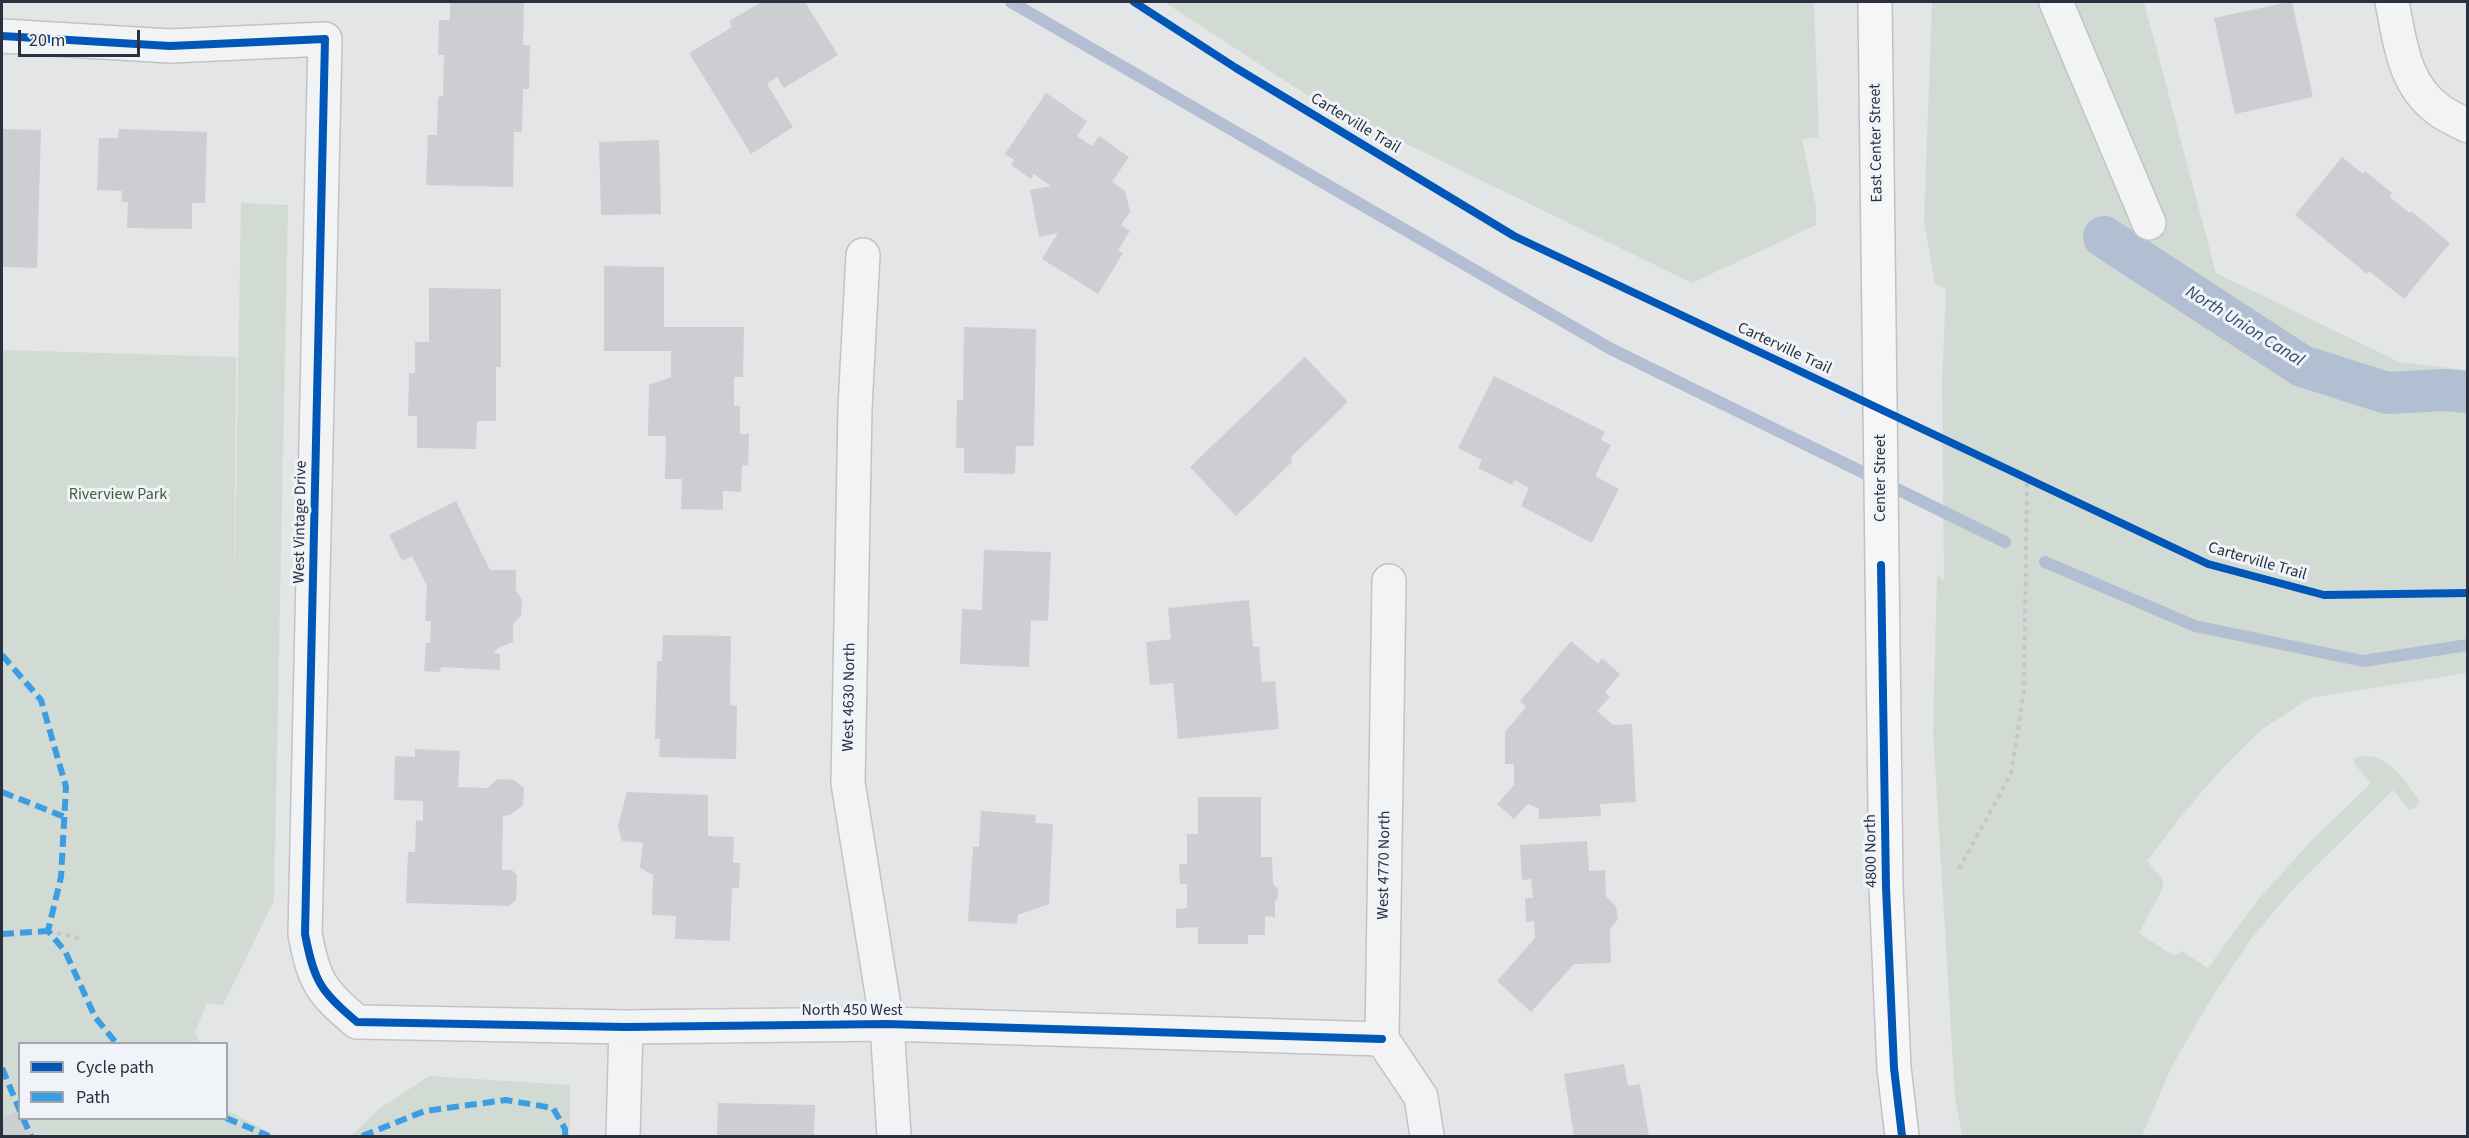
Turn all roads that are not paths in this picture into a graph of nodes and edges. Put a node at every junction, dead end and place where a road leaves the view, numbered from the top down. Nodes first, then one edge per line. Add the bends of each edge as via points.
1 (1875, 2) edge
2 (2056, 2) edge
3 (2392, 2) edge
4 (2, 36) edge
5 (2468, 126) edge
6 (2149, 223) dead end
7 (863, 255) dead end
8 (1880, 284) joint
9 (1881, 565) joint
10 (1389, 581) dead end
11 (330, 1000) joint
12 (887, 1024) junction
13 (626, 1027) junction
14 (1382, 1039) junction
15 (623, 1137) edge
16 (894, 1137) edge
17 (1427, 1137) edge
18 (1902, 1137) edge

1 - 8 main road, East Center Street
2 - 6 street
3 - 5 street via 2404,64 2420,92 2439,110
4 - 11 street, West Vintage Drive via 170,46 325,39 305,934 312,970
7 - 12 street, West 4630 North via 855,408 848,783
8 - 9 main road, Center Street
9 - 18 main road, 4800 North via 1886,887 1894,1068
10 - 14 street, West 4770 North
11 - 13 street, North 450 West via 357,1022
12 - 13 street, North 450 West
12 - 14 street, North 450 West
12 - 16 street, West 4630 North
13 - 15 street
14 - 17 street via 1421,1097

